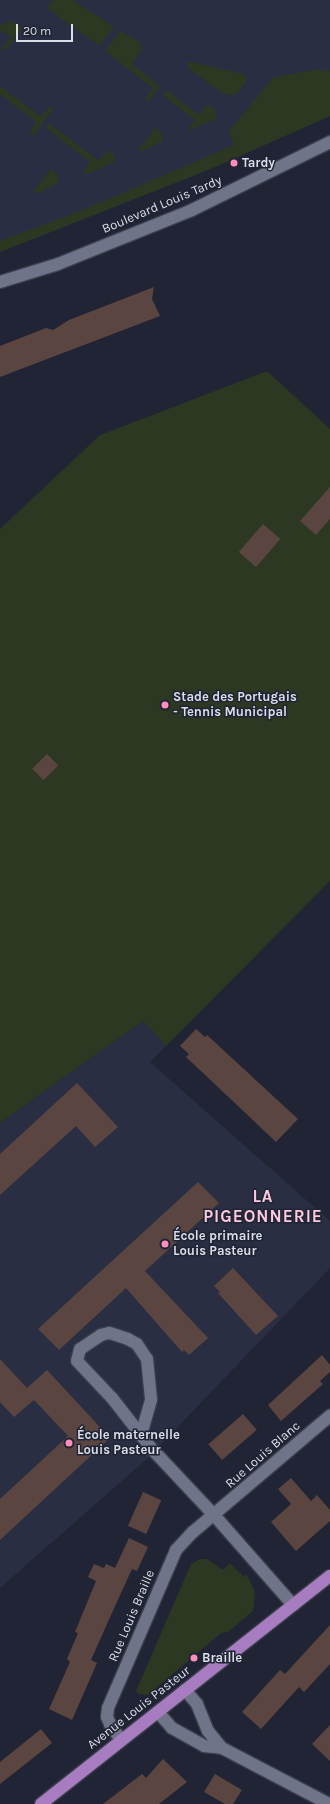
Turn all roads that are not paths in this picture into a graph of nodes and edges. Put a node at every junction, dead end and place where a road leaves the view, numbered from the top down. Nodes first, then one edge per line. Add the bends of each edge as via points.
1 (330, 142) edge
2 (0, 282) edge
3 (330, 1416) edge
4 (141, 1435) junction
5 (214, 1514) junction
6 (330, 1576) edge
7 (293, 1605) junction
8 (185, 1690) junction
9 (158, 1712) junction
10 (121, 1740) junction
11 (222, 1748) junction
12 (41, 1804) edge
13 (329, 1804) edge

1 - 2 street, Boulevard Louis Tardy via 192,210 58,264
3 - 5 street, Rue Louis Blanc
4 - 4 street via 151,1399 147,1359 137,1344 128,1339 110,1333 101,1335 80,1349 77,1361
4 - 5 street
5 - 7 street
5 - 10 street, Rue Louis Braille via 176,1550 108,1708 107,1717
6 - 7 main road, Avenue Louis Pasteur
7 - 8 main road, Avenue Louis Pasteur
8 - 9 main road, Avenue Louis Pasteur
8 - 11 street via 197,1704 208,1731
9 - 10 main road, Avenue Louis Pasteur
9 - 11 street via 172,1728 204,1746
10 - 12 main road, Avenue Louis Pasteur
11 - 13 street

